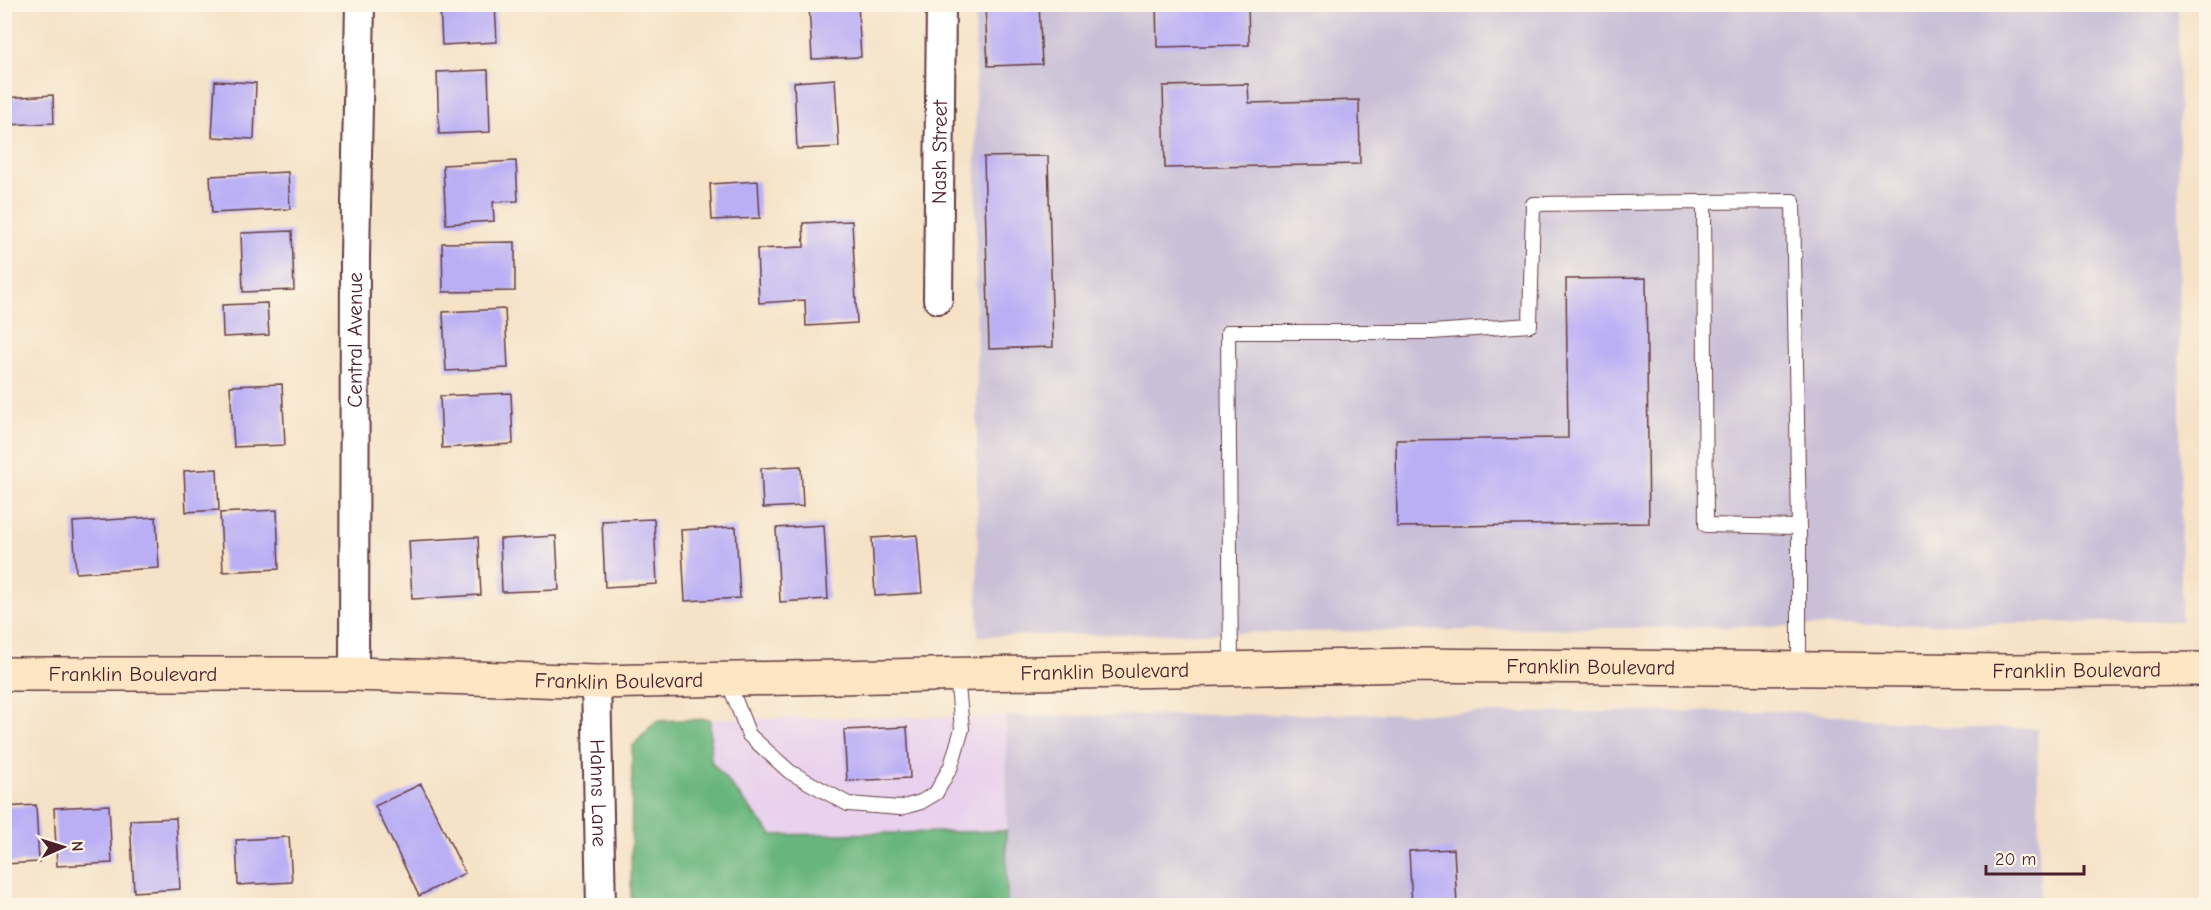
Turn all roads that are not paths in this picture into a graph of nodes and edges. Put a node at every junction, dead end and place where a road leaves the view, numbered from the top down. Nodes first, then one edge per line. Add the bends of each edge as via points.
1 (360, 4) edge
2 (940, 4) edge
3 (1704, 203) junction
4 (938, 299) dead end
5 (1799, 527) junction
6 (1231, 668) junction
7 (1799, 669) junction
8 (2206, 669) edge
9 (957, 673) junction
10 (4, 674) edge
11 (354, 674) junction
12 (726, 678) junction
13 (596, 682) junction
14 (601, 906) edge

1 - 11 street, Central Avenue
2 - 4 street, Nash Street
3 - 5 lane via 1706,525
3 - 5 lane via 1793,201
3 - 6 lane via 1533,204 1530,325 1432,332 1228,332
5 - 7 lane
6 - 7 street, Franklin Boulevard via 1423,665
6 - 9 street, Franklin Boulevard
7 - 8 street, Franklin Boulevard
9 - 12 street, Franklin Boulevard
9 - 12 lane via 962,729 951,766 936,793 900,808 848,804 783,766 749,735
10 - 11 street, Franklin Boulevard
11 - 13 street, Franklin Boulevard
12 - 13 street, Franklin Boulevard
13 - 14 street, Hahns Lane

